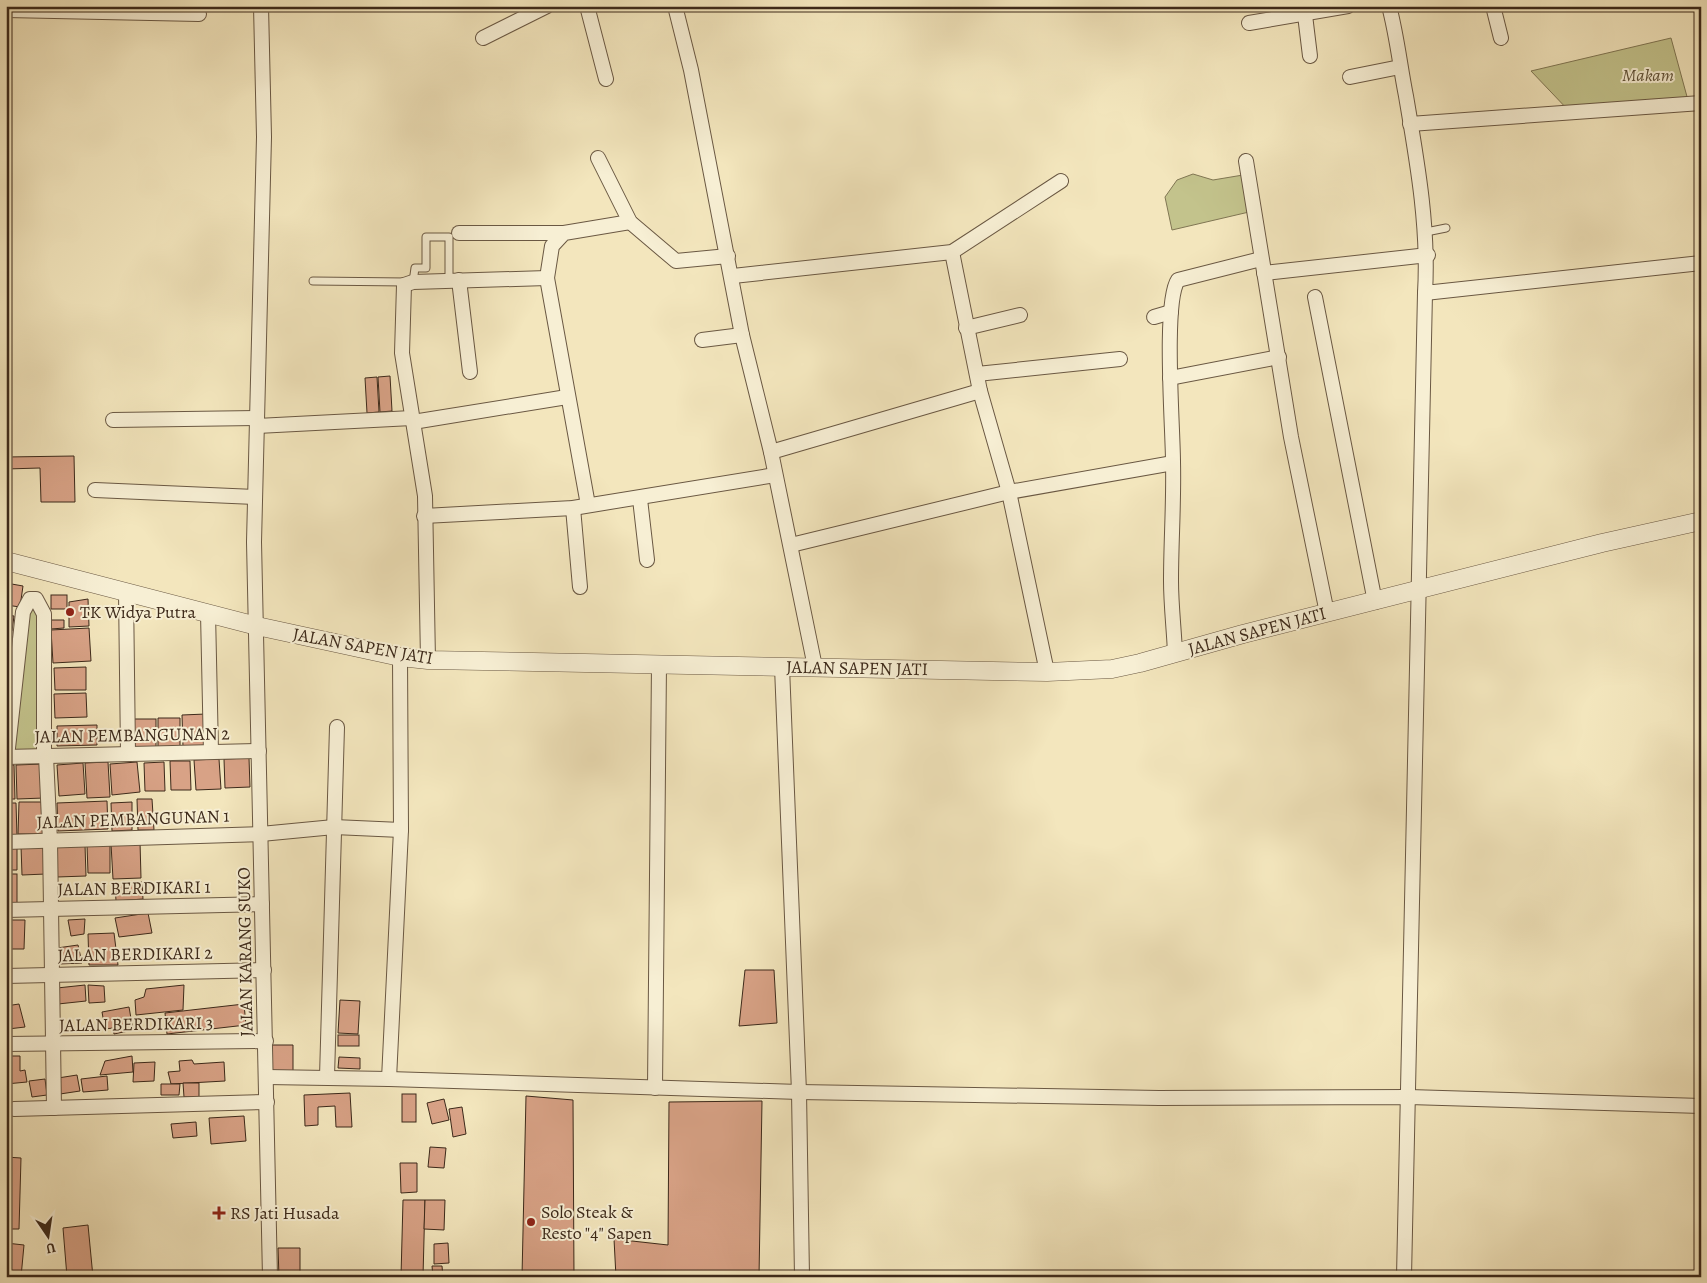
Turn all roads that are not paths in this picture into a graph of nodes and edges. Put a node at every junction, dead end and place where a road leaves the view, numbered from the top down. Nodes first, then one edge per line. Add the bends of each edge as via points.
1 (261, 6) edge
2 (546, 6) edge
3 (587, 6) edge
4 (675, 6) edge
5 (1348, 6) edge
6 (1389, 6) edge
7 (1493, 6) edge
8 (6, 10) edge
9 (199, 14) dead end
10 (1305, 15) junction
11 (1249, 23) dead end
12 (483, 38) dead end
13 (1501, 38) dead end
14 (1310, 56) dead end
15 (1400, 67) junction
16 (1350, 77) dead end
17 (606, 79) dead end
18 (1701, 104) edge
19 (1410, 124) junction
20 (598, 158) dead end
21 (1246, 161) dead end
22 (1062, 181) dead end
23 (630, 222) junction
24 (1446, 228) dead end
25 (1426, 232) junction
26 (459, 233) dead end
27 (564, 233) junction
28 (952, 252) junction
29 (1428, 255) junction
30 (728, 256) junction
31 (1701, 263) edge
32 (1262, 266) junction
33 (733, 276) junction
34 (547, 278) junction
35 (313, 281) dead end
36 (454, 281) junction
37 (411, 282) junction
38 (1425, 293) junction
39 (1314, 297) dead end
40 (1171, 312) junction
41 (1020, 315) dead end
42 (1154, 317) dead end
43 (966, 328) junction
44 (742, 335) junction
45 (702, 340) dead end
46 (1278, 357) junction
47 (1120, 359) dead end
48 (470, 372) dead end
49 (977, 374) junction
50 (1170, 378) junction
51 (980, 392) junction
52 (567, 397) junction
53 (113, 420) dead end
54 (412, 420) junction
55 (257, 422) junction
56 (771, 452) junction
57 (1174, 463) junction
58 (775, 475) junction
59 (95, 490) dead end
60 (1009, 492) junction
61 (254, 497) junction
62 (640, 499) junction
63 (588, 505) junction
64 (573, 508) junction
65 (424, 516) junction
66 (1701, 521) edge
67 (791, 545) junction
68 (647, 560) dead end
69 (6, 561) edge
70 (580, 587) dead end
71 (1418, 591) junction
72 (126, 592) junction
73 (1375, 602) junction
74 (208, 613) junction
75 (1327, 613) junction
76 (257, 626) junction
77 (1175, 653) junction
78 (400, 657) junction
79 (428, 660) junction
80 (659, 664) junction
81 (782, 667) junction
82 (814, 667) junction
83 (1047, 672) junction
84 (336, 727) dead end
85 (259, 751) junction
86 (211, 752) junction
87 (128, 754) junction
88 (45, 756) junction
89 (6, 757) edge
90 (334, 827) junction
91 (401, 830) junction
92 (261, 834) junction
93 (50, 841) junction
94 (6, 842) edge
95 (262, 904) junction
96 (51, 909) junction
97 (6, 910) edge
98 (264, 970) junction
99 (52, 975) junction
100 (6, 976) edge
101 (266, 1041) junction
102 (6, 1044) edge
103 (53, 1044) junction
104 (267, 1077) junction
105 (326, 1077) junction
106 (389, 1079) junction
107 (655, 1088) junction
108 (800, 1092) junction
109 (1409, 1097) junction
110 (267, 1102) junction
111 (1701, 1106) edge
112 (54, 1108) junction
113 (14, 1109) dead end
114 (270, 1277) edge
115 (802, 1277) edge
116 (1404, 1277) edge

1 - 55 street, JALAN KARANG SUKO via 264,137
2 - 12 street
3 - 17 street
4 - 30 street
5 - 10 street
6 - 15 street
7 - 13 street
8 - 9 street
10 - 11 street
10 - 14 street
15 - 16 street
15 - 19 street
18 - 19 street
19 - 25 street
20 - 23 street
21 - 32 street
22 - 28 street
23 - 27 street
23 - 30 street via 678,262
24 - 25 lane
25 - 29 street
26 - 27 street
27 - 34 street via 552,246
28 - 33 street
28 - 43 street
29 - 32 street
29 - 38 street
30 - 33 street
31 - 38 street
32 - 40 street via 1178,280
32 - 46 street
33 - 44 street
34 - 36 street
34 - 52 street
35 - 37 lane
36 - 37 street
36 - 37 lane via 449,238 426,238 426,268 414,268
36 - 48 street
37 - 54 street via 404,285 402,353
38 - 71 street
39 - 73 street
40 - 42 street
40 - 50 street
41 - 43 street
43 - 49 street
44 - 45 street
44 - 56 street
46 - 50 street
46 - 75 street
47 - 49 street
49 - 51 street
50 - 57 street
51 - 56 street
51 - 60 street
52 - 54 street
52 - 63 street
53 - 55 street
54 - 55 street
54 - 65 street via 422,475
55 - 61 street, JALAN KARANG SUKO
56 - 58 street
57 - 60 street
57 - 77 street via 1171,581
58 - 62 street
58 - 67 street
59 - 61 street
60 - 67 street
60 - 83 street
61 - 76 street, JALAN KARANG SUKO
62 - 63 street
62 - 68 street
63 - 64 street
64 - 65 street
64 - 70 street
65 - 79 street
66 - 71 street, JALAN SAPEN JATI
67 - 82 street
69 - 72 street, JALAN SAPEN JATI
71 - 73 street, JALAN SAPEN JATI
71 - 109 street
72 - 74 street, JALAN SAPEN JATI
72 - 87 street
73 - 75 street, JALAN SAPEN JATI
74 - 76 street, JALAN SAPEN JATI
74 - 86 street
75 - 77 street, JALAN SAPEN JATI
76 - 78 street, JALAN SAPEN JATI
76 - 85 street, JALAN KARANG SUKO
77 - 83 street, JALAN SAPEN JATI via 1112,669
78 - 79 street, JALAN SAPEN JATI
78 - 91 street
79 - 80 street, JALAN SAPEN JATI
80 - 81 street, JALAN SAPEN JATI
80 - 107 street
81 - 82 street, JALAN SAPEN JATI
81 - 108 street
82 - 83 street, JALAN SAPEN JATI
84 - 90 street
85 - 86 street, JALAN PEMBANGUNAN 2
85 - 92 street, JALAN KARANG SUKO
86 - 87 street, JALAN PEMBANGUNAN 2
87 - 88 street, JALAN PEMBANGUNAN 2
88 - 89 street, JALAN PEMBANGUNAN 2
88 - 89 street via 44,614 36,599 30,599 23,612
88 - 93 street
90 - 91 street, JALAN PEMBANGUNAN 1
90 - 92 street, JALAN PEMBANGUNAN 1
90 - 105 street
91 - 106 street
92 - 93 street, JALAN PEMBANGUNAN 1
92 - 95 street, JALAN KARANG SUKO
93 - 94 street, JALAN PEMBANGUNAN 1
93 - 96 street
95 - 96 street, JALAN BERDIKARI 1
95 - 98 street, JALAN KARANG SUKO
96 - 97 street, JALAN BERDIKARI 1
96 - 99 street
98 - 99 street, JALAN BERDIKARI 2
98 - 101 street, JALAN KARANG SUKO
99 - 100 street, JALAN BERDIKARI 2
99 - 103 street
101 - 103 street, JALAN BERDIKARI 3
101 - 104 street, JALAN KARANG SUKO
102 - 103 street, JALAN BERDIKARI 3
103 - 112 street
104 - 105 street
104 - 110 street, JALAN KARANG SUKO
105 - 106 street
106 - 107 street
107 - 108 street
108 - 109 street via 1159,1098
108 - 115 street
109 - 111 street
109 - 116 street
110 - 112 street
110 - 114 street, JALAN KARANG SUKO
112 - 113 street

